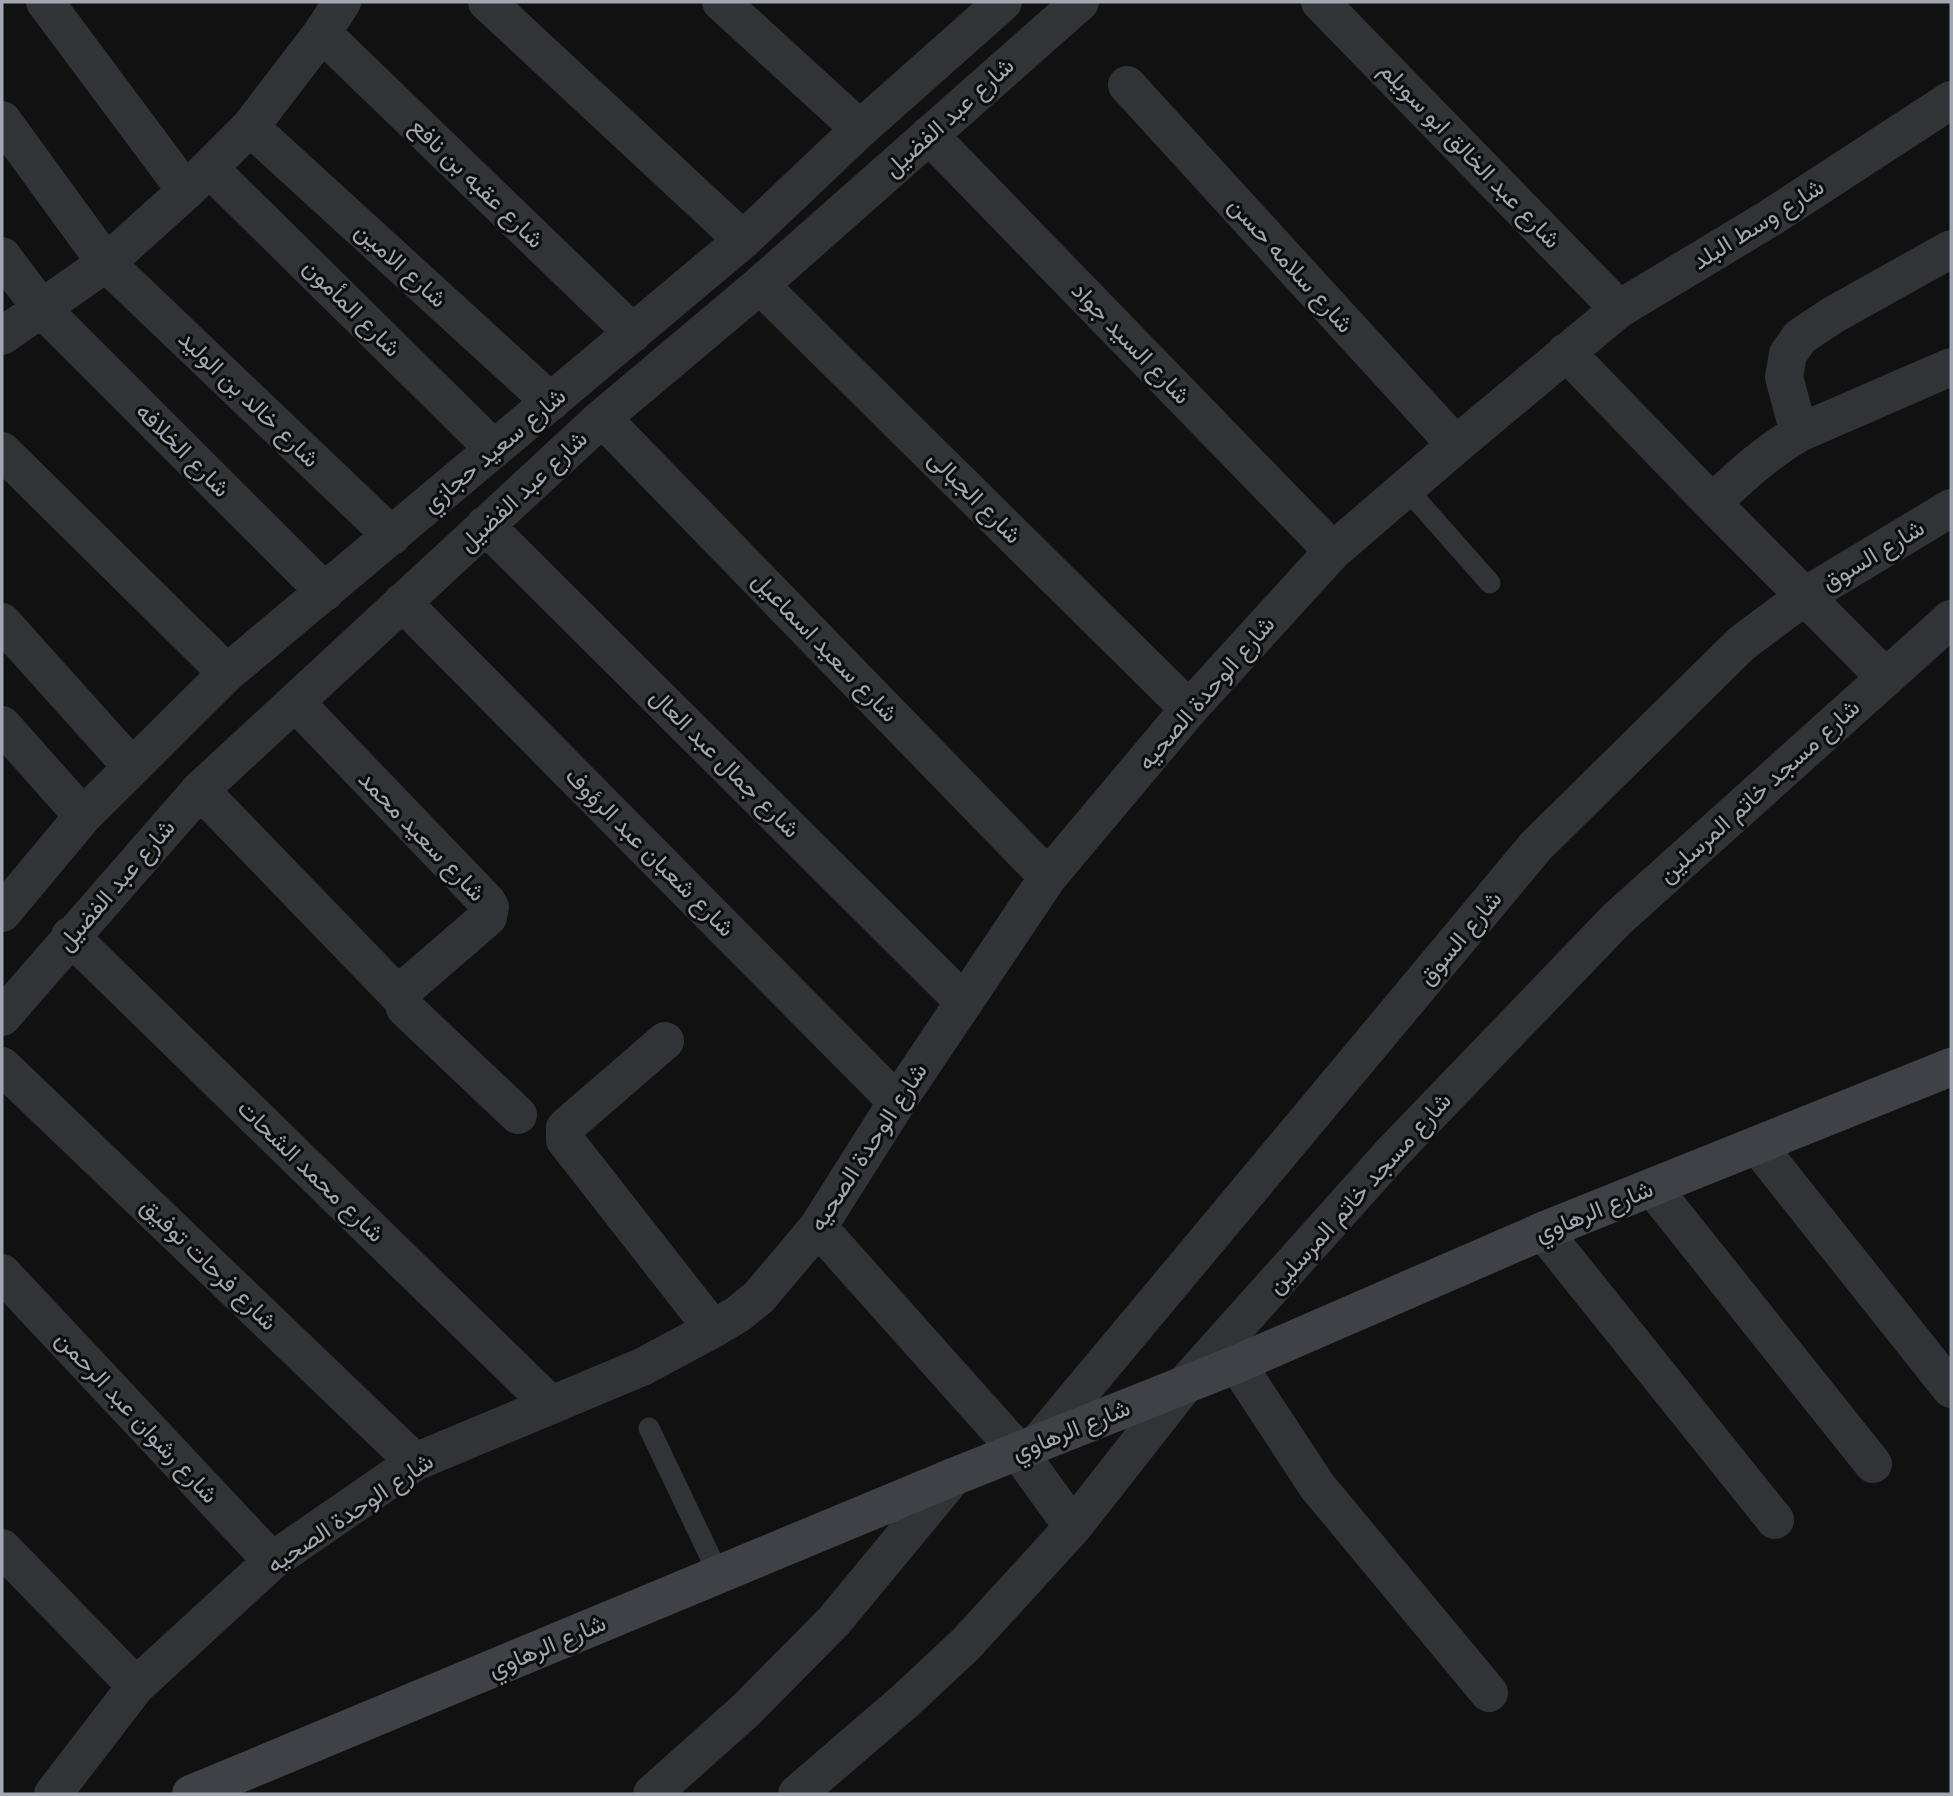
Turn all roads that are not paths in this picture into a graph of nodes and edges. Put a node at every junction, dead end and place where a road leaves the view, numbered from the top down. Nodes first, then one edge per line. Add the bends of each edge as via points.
1 (45, 2) edge
2 (487, 2) edge
3 (722, 2) edge
4 (1003, 2) edge
5 (1080, 2) edge
6 (1321, 2) edge
7 (332, 17) edge
8 (1127, 85) dead end
9 (1951, 100) edge
10 (2, 120) edge
11 (250, 127) junction
12 (860, 129) junction
13 (929, 135) junction
14 (198, 179) junction
15 (743, 240) junction
16 (1951, 249) edge
17 (2, 256) edge
18 (107, 263) junction
19 (760, 285) junction
20 (41, 308) junction
21 (1619, 309) junction
22 (633, 333) junction
23 (2, 336) edge
24 (1566, 352) junction
25 (1951, 367) edge
26 (551, 402) junction
27 (602, 418) junction
28 (1799, 433) junction
29 (1456, 445) junction
30 (495, 449) junction
31 (2, 451) edge
32 (1406, 488) junction
33 (1712, 503) junction
34 (1951, 508) edge
35 (485, 524) junction
36 (392, 536) junction
37 (1334, 551) junction
38 (1490, 583) dead end
39 (325, 592) junction
40 (1805, 596) junction
41 (402, 602) junction
42 (1951, 619) edge
43 (2, 622) edge
44 (227, 673) junction
45 (1886, 678) junction
46 (295, 702) junction
47 (1189, 709) junction
48 (2, 725) edge
49 (132, 767) junction
50 (200, 790) junction
51 (83, 816) junction
52 (1048, 877) junction
53 (2, 914) edge
54 (70, 936) junction
55 (402, 999) junction
56 (964, 1002) junction
57 (2, 1017) edge
58 (665, 1041) dead end
59 (2, 1066) edge
60 (1951, 1068) edge
61 (897, 1102) junction
62 (518, 1115) dead end
63 (1757, 1145) junction
64 (1652, 1187) junction
65 (818, 1227) junction
66 (1543, 1231) junction
67 (2, 1273) edge
68 (713, 1329) junction
69 (1237, 1364) junction
70 (1186, 1383) junction
71 (1951, 1389) edge
72 (551, 1405) junction
73 (649, 1428) dead end
74 (1028, 1447) junction
75 (415, 1462) junction
76 (1872, 1464) dead end
77 (953, 1477) junction
78 (1775, 1520) dead end
79 (1073, 1527) junction
80 (2, 1548) edge
81 (272, 1561) junction
82 (719, 1574) junction
83 (136, 1686) junction
84 (1489, 1693) dead end
85 (52, 1794) edge
86 (191, 1794) edge
87 (652, 1794) edge
88 (797, 1794) edge

1 - 14 street, شارع المأمون
2 - 15 street
3 - 12 street
4 - 12 street, شارع سعيد حجازي
5 - 13 street, شارع عبد الفضيل
6 - 21 street, شارع عبد الخالق ابو سويلم
7 - 11 street
7 - 22 street, شارع عقبه بن نافع
8 - 29 street, شارع سلامه حسن
9 - 21 street, شارع وسط البلد
10 - 18 street, شارع خالد بن الوليد
11 - 14 street
11 - 26 street, شارع الامين
12 - 15 street, شارع سعيد حجازي
13 - 19 street, شارع عبد الفضيل
13 - 37 street, شارع السيد جواد
14 - 18 street
14 - 30 street, شارع المأمون
15 - 22 street, شارع سعيد حجازي
16 - 28 street via 1800,337 1788,354 1784,377
17 - 20 street, شارع الخلافه
18 - 20 street
18 - 36 street, شارع خالد بن الوليد
19 - 27 street, شارع عبد الفضيل
19 - 47 street, شارع الجبالى
20 - 23 street
20 - 39 street, شارع الخلافه
21 - 24 street, شارع وسط البلد
22 - 26 street, شارع سعيد حجازي
24 - 29 street, شارع الوحدة الصحيه
24 - 33 street
25 - 28 street
26 - 30 street, شارع سعيد حجازي
27 - 35 street, شارع عبد الفضيل
27 - 52 street, شارع سعيد اسماعيل
28 - 33 street via 1759,458
29 - 32 street, شارع الوحدة الصحيه
30 - 36 street, شارع سعيد حجازي
31 - 44 street
32 - 37 street, شارع الوحدة الصحيه
32 - 38 lane
33 - 40 street
34 - 40 street, شارع السوق
35 - 41 street, شارع عبد الفضيل
35 - 56 street, شارع جمال عبد العال
36 - 39 street, شارع سعيد حجازي
37 - 47 street, شارع الوحدة الصحيه
39 - 44 street, شارع سعيد حجازي
40 - 45 street
40 - 74 street, شارع السوق via 1742,643 1536,846
41 - 46 street, شارع عبد الفضيل
41 - 61 street, شارع شعبان عبد الرؤوف
42 - 45 street, شارع مسجد خاتم المرسلين
43 - 49 street
44 - 49 street, شارع سعيد حجازي
45 - 70 street, شارع مسجد خاتم المرسلين via 1617,919 1391,1154
46 - 50 street, شارع عبد الفضيل
46 - 55 street, شارع سعيد محمد via 490,907 488,917 407,987
47 - 52 street, شارع الوحدة الصحيه
48 - 51 street
49 - 51 street, شارع سعيد حجازي
50 - 54 street, شارع عبد الفضيل
50 - 55 street
51 - 53 street, شارع سعيد حجازي
52 - 56 street, شارع الوحدة الصحيه
54 - 57 street, شارع عبد الفضيل
54 - 72 street, شارع محمد الشحات
55 - 62 street via 405,1008
56 - 61 street, شارع الوحدة الصحيه
58 - 68 street via 569,1124 565,1140
59 - 75 street, شارع فرحات توفيق
60 - 63 street, شارع الرهاوي
61 - 65 street, شارع الوحدة الصحيه
63 - 64 street, شارع الرهاوي
63 - 71 street
64 - 66 street, شارع الرهاوي
64 - 76 street
65 - 68 street, شارع الوحدة الصحيه via 759,1297
65 - 74 street
66 - 69 street, شارع الرهاوي
66 - 78 street
67 - 81 street, شارع رشوان عبد الرحمن
68 - 72 street, شارع الوحدة الصحيه via 642,1367
69 - 70 street, شارع الرهاوي
69 - 84 street via 1317,1486
70 - 74 street, شارع الرهاوي
70 - 79 street, شارع مسجد خاتم المرسلين
72 - 75 street, شارع الوحدة الصحيه
73 - 82 lane
74 - 77 street, شارع الرهاوي
74 - 79 street
75 - 81 street, شارع الوحدة الصحيه
77 - 82 street, شارع الرهاوي
77 - 87 street via 834,1621 746,1710
79 - 88 street, شارع مسجد خاتم المرسلين via 967,1644
80 - 83 street
81 - 83 street, شارع الوحدة الصحيه
82 - 86 street, شارع الرهاوي
83 - 85 street, شارع الوحدة الصحيه

